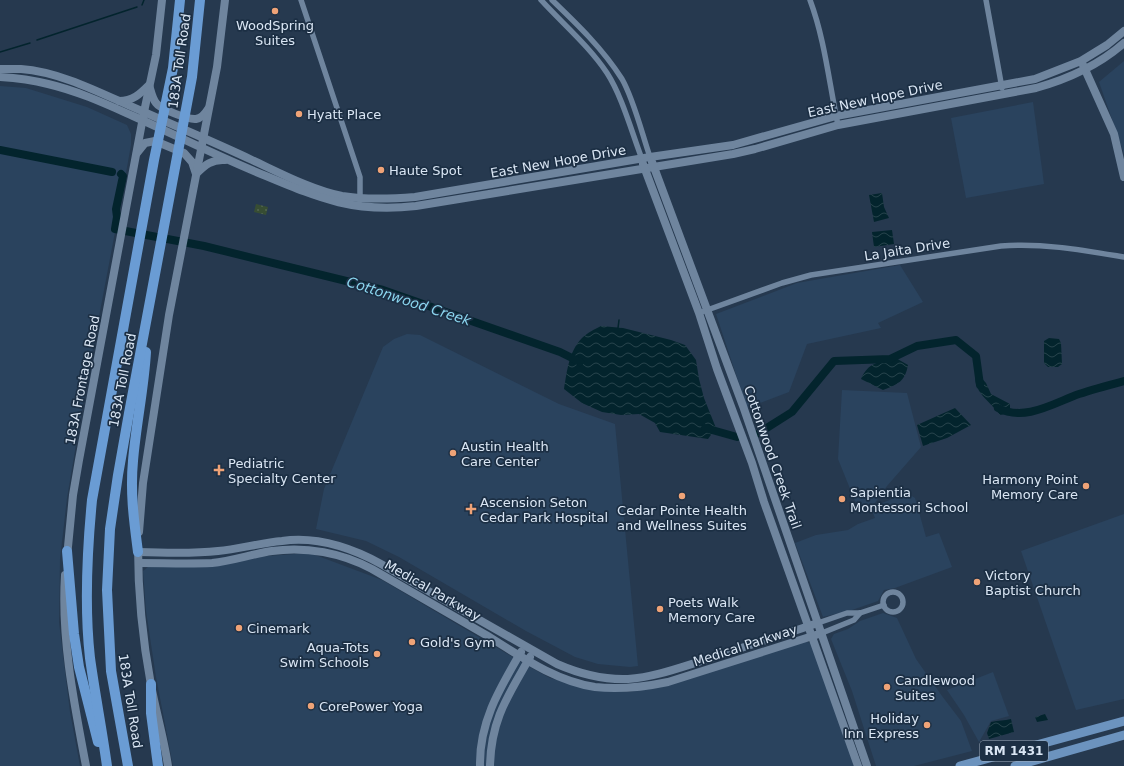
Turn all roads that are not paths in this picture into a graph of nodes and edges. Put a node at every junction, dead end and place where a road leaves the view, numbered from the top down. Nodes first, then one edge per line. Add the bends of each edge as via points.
1 (162, 0) edge
2 (180, 0) edge
3 (200, 0) edge
4 (225, 0) edge
5 (301, 0) edge
6 (541, 0) edge
7 (552, 0) edge
8 (810, 0) edge
9 (986, 0) edge
10 (1124, 31) edge
11 (1124, 44) edge
12 (603, 53) junction
13 (596, 59) junction
14 (1081, 61) junction
15 (0, 69) edge
16 (1085, 69) junction
17 (0, 77) edge
18 (150, 85) junction
19 (1001, 86) junction
20 (1003, 95) junction
21 (118, 100) junction
22 (209, 109) junction
23 (143, 116) junction
24 (836, 116) junction
25 (838, 125) junction
26 (203, 138) junction
27 (201, 148) junction
28 (136, 156) junction
29 (650, 157) junction
30 (642, 159) junction
31 (228, 161) junction
32 (673, 164) junction
33 (654, 166) junction
34 (645, 168) junction
35 (196, 174) junction
36 (1124, 177) edge
37 (500, 183) junction
38 (498, 192) junction
39 (360, 198) junction
40 (360, 207) junction
41 (680, 238) junction
42 (1124, 257) edge
43 (149, 306) junction
44 (708, 310) junction
45 (699, 313) junction
46 (272, 542) junction
47 (67, 551) junction
48 (273, 551) junction
49 (138, 552) junction
50 (139, 563) junction
51 (400, 575) junction
52 (395, 582) junction
53 (884, 606) dead end
54 (860, 613) junction
55 (818, 623) junction
56 (809, 626) junction
57 (822, 633) junction
58 (812, 636) junction
59 (525, 646) junction
60 (533, 651) junction
61 (519, 655) junction
62 (528, 660) junction
63 (684, 666) junction
64 (686, 676) junction
65 (151, 684) junction
66 (1124, 721) edge
67 (1124, 735) edge
68 (86, 766) edge
69 (106, 766) edge
70 (128, 766) edge
71 (158, 766) edge
72 (168, 766) edge
73 (480, 766) edge
74 (490, 766) edge
75 (858, 766) edge
76 (867, 766) edge
77 (960, 766) edge
78 (1015, 766) edge

1 - 18 street, 183A Frontage Road
2 - 69 highway, 183A Toll Road via 173,68 92,500 88,537 87,612 90,657
3 - 43 highway, 183A Toll Road via 192,77
4 - 22 street via 223,28
5 - 39 street via 360,177
6 - 13 street
7 - 12 street
8 - 24 street via 824,49
9 - 19 street
10 - 14 street, East New Hope Drive
11 - 16 street, East New Hope Drive
12 - 13 street
12 - 29 street via 622,80
13 - 30 street via 616,88
14 - 16 street
14 - 19 street, East New Hope Drive via 1035,79
15 - 21 street, East New Hope Drive via 22,69 46,74
16 - 20 street, East New Hope Drive via 1047,85
16 - 36 street via 1114,134
17 - 23 street, East New Hope Drive via 48,84
18 - 21 street via 134,98
18 - 22 street via 156,103 161,107 192,119 204,115
18 - 23 street, 183A Frontage Road
19 - 20 street
19 - 24 street, East New Hope Drive
20 - 25 street, East New Hope Drive
21 - 23 street, East New Hope Drive
22 - 26 street
23 - 26 street, East New Hope Drive
23 - 27 street, East New Hope Drive
23 - 28 street, 183A Frontage Road
24 - 25 street
24 - 29 street, East New Hope Drive via 733,145
25 - 32 street, East New Hope Drive via 755,149
26 - 27 street
26 - 39 street, East New Hope Drive via 320,189
27 - 31 street, East New Hope Drive
27 - 35 street
28 - 35 street via 145,143 155,141 184,153 192,162
28 - 47 street, 183A Frontage Road via 79,460
29 - 30 street, East New Hope Drive
29 - 33 street, Cottonwood Creek Trail
30 - 34 street, Cottonwood Creek Trail
30 - 37 street, East New Hope Drive
31 - 35 street via 208,163
31 - 40 street, East New Hope Drive via 321,198
32 - 33 street, East New Hope Drive
32 - 41 street via 665,169 663,176 679,222
33 - 34 street, East New Hope Drive
33 - 41 street, Cottonwood Creek Trail
34 - 38 street, East New Hope Drive
34 - 45 street, Cottonwood Creek Trail
35 - 49 street via 169,315 143,483
37 - 38 street
37 - 39 street, East New Hope Drive via 415,198
38 - 40 street, East New Hope Drive via 400,208
39 - 40 street
41 - 44 street, Cottonwood Creek Trail
42 - 44 street, La Jaita Drive via 1049,245 1001,246 811,275
43 - 49 highway via 145,373 133,462 132,506
43 - 70 highway, 183A Toll Road via 110,529 107,590 111,671
44 - 45 street, La Jaita Drive
44 - 55 street, Cottonwood Creek Trail
45 - 56 street, Cottonwood Creek Trail
46 - 48 street
46 - 49 street, Medical Parkway via 218,551
46 - 51 street, Medical Parkway via 298,540 341,546 365,555
47 - 68 street, 183A Frontage Road via 64,612 66,641 73,700
47 - 69 highway via 79,667
48 - 50 street, Medical Parkway via 213,563
48 - 52 street, Medical Parkway via 302,550 334,554 361,563
49 - 50 street
50 - 65 street via 141,611
51 - 52 street
51 - 59 street, Medical Parkway
52 - 61 street, Medical Parkway
53 - 54 street, Medical Parkway
54 - 55 street, Medical Parkway via 847,613
54 - 57 street, Medical Parkway via 854,620
55 - 56 street, Medical Parkway
55 - 57 street, Cottonwood Creek Trail
56 - 58 street, Cottonwood Creek Trail
56 - 63 street, Medical Parkway
57 - 58 street, Medical Parkway
57 - 76 street, Cottonwood Creek Trail
58 - 64 street, Medical Parkway
58 - 75 street, Cottonwood Creek Trail
59 - 60 street, Medical Parkway
59 - 61 street
60 - 62 street
60 - 63 street, Medical Parkway via 563,667 583,674 612,679 639,678
61 - 62 street, Medical Parkway
61 - 73 street via 489,713 482,742
62 - 64 street, Medical Parkway via 561,678 607,688 645,686
62 - 74 street via 498,715
63 - 64 street
65 - 71 highway via 151,713
65 - 72 street
66 - 77 main road, RM 1431
67 - 78 main road, RM 1431

